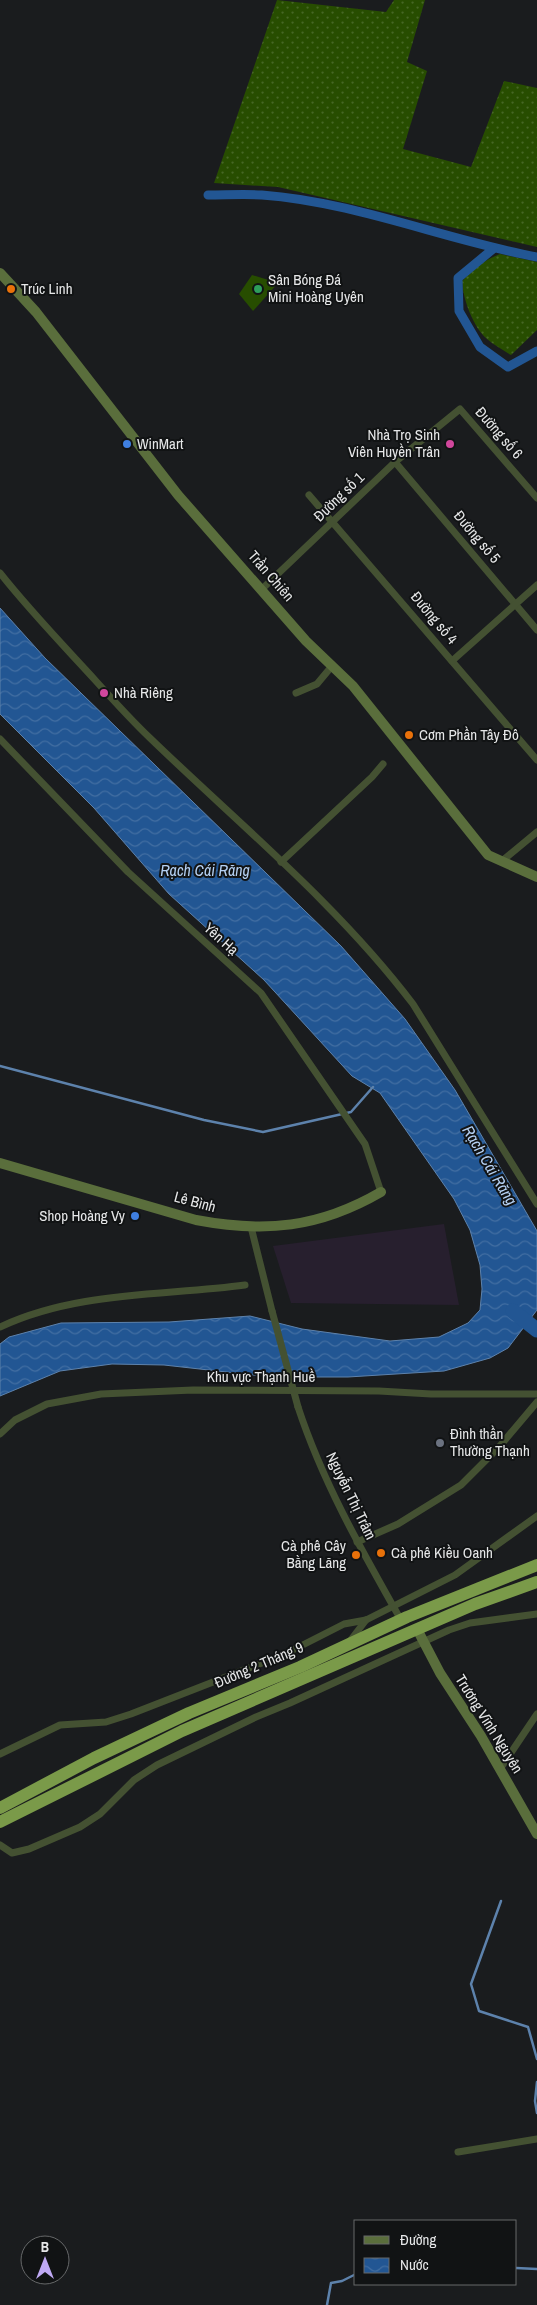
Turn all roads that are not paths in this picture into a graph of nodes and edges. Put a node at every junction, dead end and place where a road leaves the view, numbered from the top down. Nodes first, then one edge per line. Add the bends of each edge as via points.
1 (0, 273) edge
2 (460, 409) joint
3 (395, 462) junction
4 (309, 495) dead end
5 (537, 498) edge
6 (334, 521) junction
7 (0, 573) edge
8 (537, 585) edge
9 (262, 588) junction
10 (515, 604) junction
11 (537, 630) edge
12 (452, 661) junction
13 (332, 666) junction
14 (296, 693) dead end
15 (0, 739) edge
16 (537, 760) edge
17 (383, 764) dead end
18 (537, 832) edge
19 (502, 861) junction
20 (281, 862) junction
21 (537, 877) edge
22 (0, 1163) edge
23 (381, 1192) joint
24 (537, 1204) edge
25 (251, 1227) junction
26 (245, 1285) dead end
27 (0, 1327) edge
28 (535, 1394) edge
29 (537, 1402) edge
30 (0, 1434) edge
31 (537, 1516) edge
32 (357, 1542) junction
33 (535, 1566) edge
34 (537, 1582) edge
35 (393, 1605) junction
36 (457, 1612) junction
37 (537, 1614) edge
38 (366, 1620) junction
39 (401, 1620) junction
40 (417, 1629) junction
41 (449, 1630) junction
42 (424, 1642) junction
43 (348, 1644) junction
44 (537, 1714) edge
45 (0, 1754) edge
46 (500, 1769) junction
47 (73, 1777) junction
48 (0, 1808) edge
49 (0, 1822) edge
50 (537, 1834) edge
51 (0, 1845) edge
52 (535, 2140) edge
53 (458, 2152) dead end

1 - 9 street, Trần Chiên via 36,312 178,494
2 - 3 street, Đường số 1
2 - 5 street, Đường số 6
3 - 6 street, Đường số 1
3 - 10 street, Đường số 5
4 - 6 street, Đường số 4
6 - 9 street, Đường số 1
6 - 12 street, Đường số 4
7 - 20 street via 29,610 148,737
8 - 10 street
9 - 13 street, Trần Chiên via 306,641
10 - 11 street, Đường số 5
10 - 12 street
12 - 16 street, Đường số 4
13 - 14 street via 317,684
13 - 19 street, Trần Chiên via 353,686 488,855
15 - 23 street, Yên Hạ via 128,872 260,994 365,1144
17 - 20 street
18 - 19 street
19 - 21 street, Trần Chiên
20 - 24 street via 392,977
22 - 25 street, Lê Bình via 196,1220
23 - 25 street, Lê Bình via 319,1220
25 - 32 street, Nguyễn Thị Trâm, bridge via 298,1407 322,1472
26 - 27 street via 76,1302 27,1314
28 - 30 street, Khu vực Thạnh Huề via 193,1390 101,1394 47,1404 15,1420
29 - 32 street via 461,1486 398,1524
31 - 35 street via 455,1575
32 - 35 street, Nguyễn Thị Trâm
33 - 39 highway, Đường 2 Tháng 9
34 - 36 highway, Đường 2 Tháng 9
35 - 38 street
35 - 39 street, Nguyễn Thị Trâm
36 - 40 highway, Đường 2 Tháng 9
36 - 41 street
37 - 41 street via 470,1623
38 - 43 street
38 - 45 street via 344,1624 285,1654 131,1714 106,1722 60,1725
39 - 43 highway, Đường 2 Tháng 9
40 - 42 street, Trương Vĩnh Nguyên
40 - 47 highway, Đường 2 Tháng 9
41 - 42 street
42 - 46 street, Trương Vĩnh Nguyên
42 - 51 street via 256,1716 157,1765 134,1780 100,1814 80,1827 12,1853
43 - 47 highway, Đường 2 Tháng 9 via 94,1758
44 - 46 street
46 - 50 street, Trương Vĩnh Nguyên
47 - 48 highway, Đường 2 Tháng 9
47 - 49 highway, Đường 2 Tháng 9
52 - 53 street

